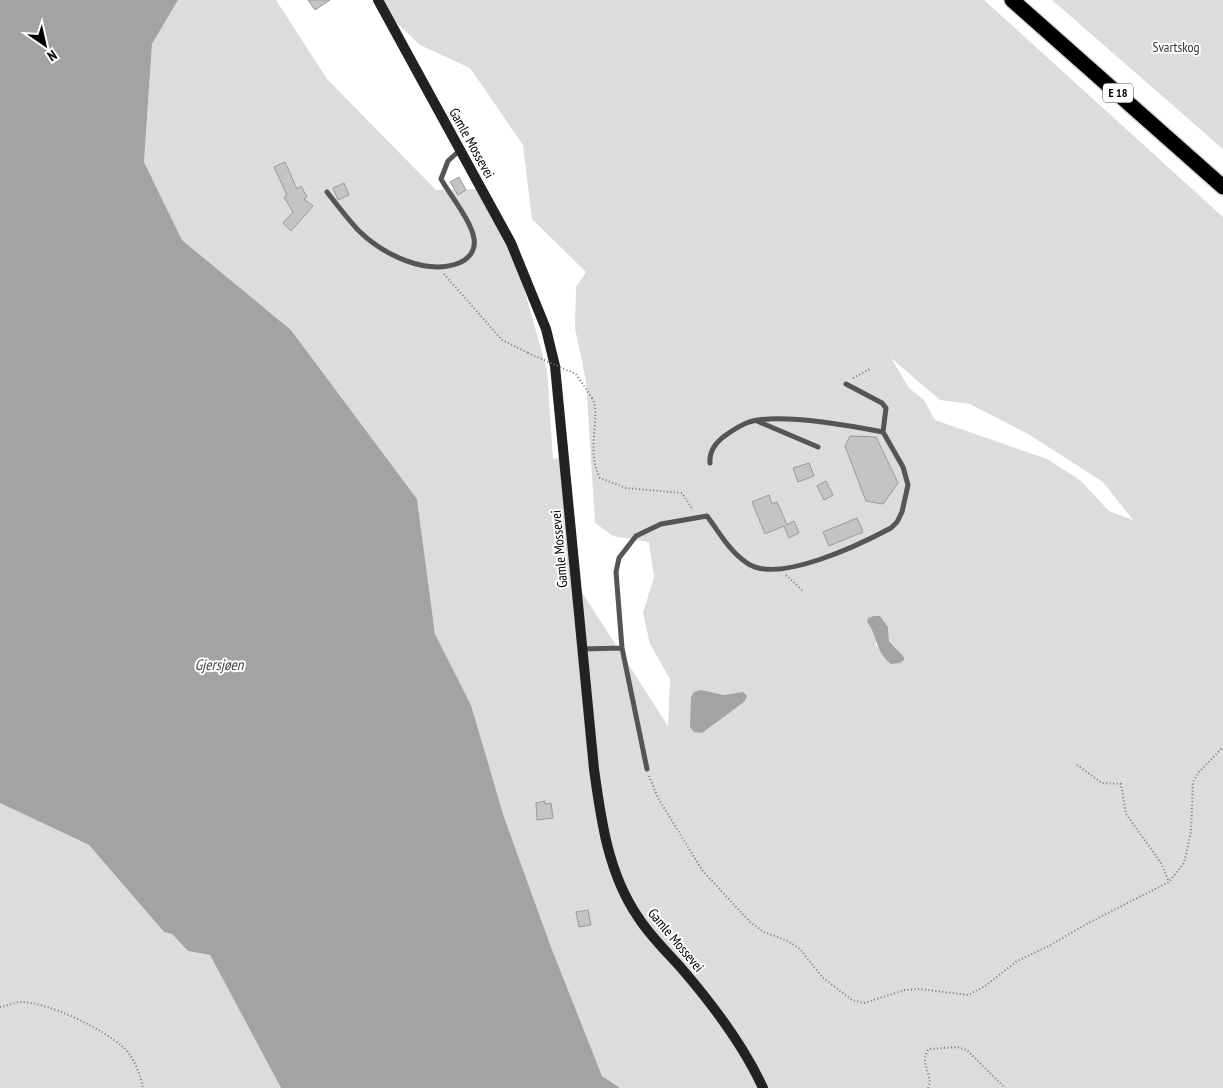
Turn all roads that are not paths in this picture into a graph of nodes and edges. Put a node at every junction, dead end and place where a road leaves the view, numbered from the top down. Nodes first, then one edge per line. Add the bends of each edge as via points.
1 (378, 0) edge
2 (1012, 0) edge
3 (1026, 0) edge
4 (461, 149) junction
5 (1223, 174) edge
6 (1223, 187) edge
7 (327, 192) dead end
8 (846, 384) road end
9 (754, 421) junction
10 (883, 432) junction
11 (818, 447) dead end
12 (710, 463) dead end
13 (582, 648) junction
14 (622, 648) junction
15 (647, 769) road end
16 (763, 1088) edge

1 - 4 main road, Gamle Mossevei
2 - 6 highway, E 18
3 - 5 highway, E 18
4 - 7 lane via 448,161 441,179 472,233 474,246 466,259 454,265 438,267 411,262 375,244 359,231
4 - 13 main road, Gamle Mossevei via 511,243 546,329 555,366
8 - 10 lane via 886,408
9 - 10 lane via 774,418
9 - 11 lane
9 - 12 lane via 721,438 711,452
10 - 14 lane via 903,467 908,485 897,522 882,533 812,563 772,569 747,564 732,550 707,516 661,524 636,536 619,558 616,572
13 - 14 lane
13 - 16 main road, Gamle Mossevei via 600,817 622,890 638,917 730,1032
14 - 15 lane

